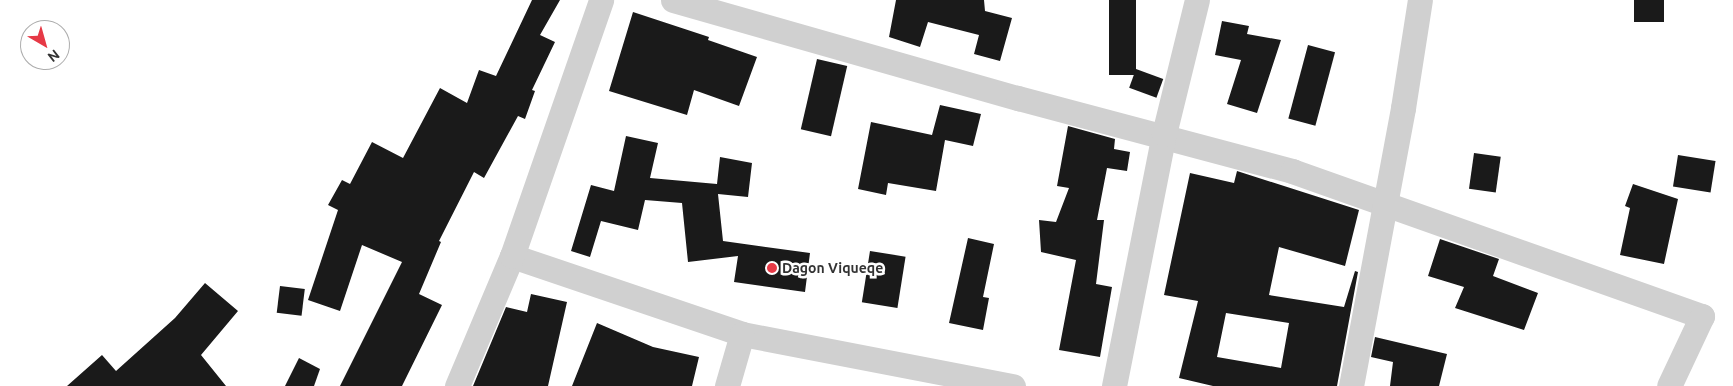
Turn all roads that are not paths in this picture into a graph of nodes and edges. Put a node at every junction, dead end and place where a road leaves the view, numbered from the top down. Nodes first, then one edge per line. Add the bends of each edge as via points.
1 (601, 0) edge
2 (674, 0) edge
3 (1198, 0) edge
4 (1420, 0) edge
5 (1164, 134) junction
6 (1384, 201) junction
7 (512, 256) junction
8 (742, 334) junction
9 (457, 386) edge
10 (728, 386) edge
11 (1013, 386) edge
12 (1114, 386) edge
13 (1351, 386) edge
14 (1669, 386) edge

1 - 7 street
2 - 5 street via 1018,98
3 - 5 street
4 - 6 street
5 - 6 street via 1292,170
5 - 12 street
6 - 13 street
6 - 14 street via 1702,316
7 - 8 street
7 - 9 street
8 - 10 street
8 - 11 street

